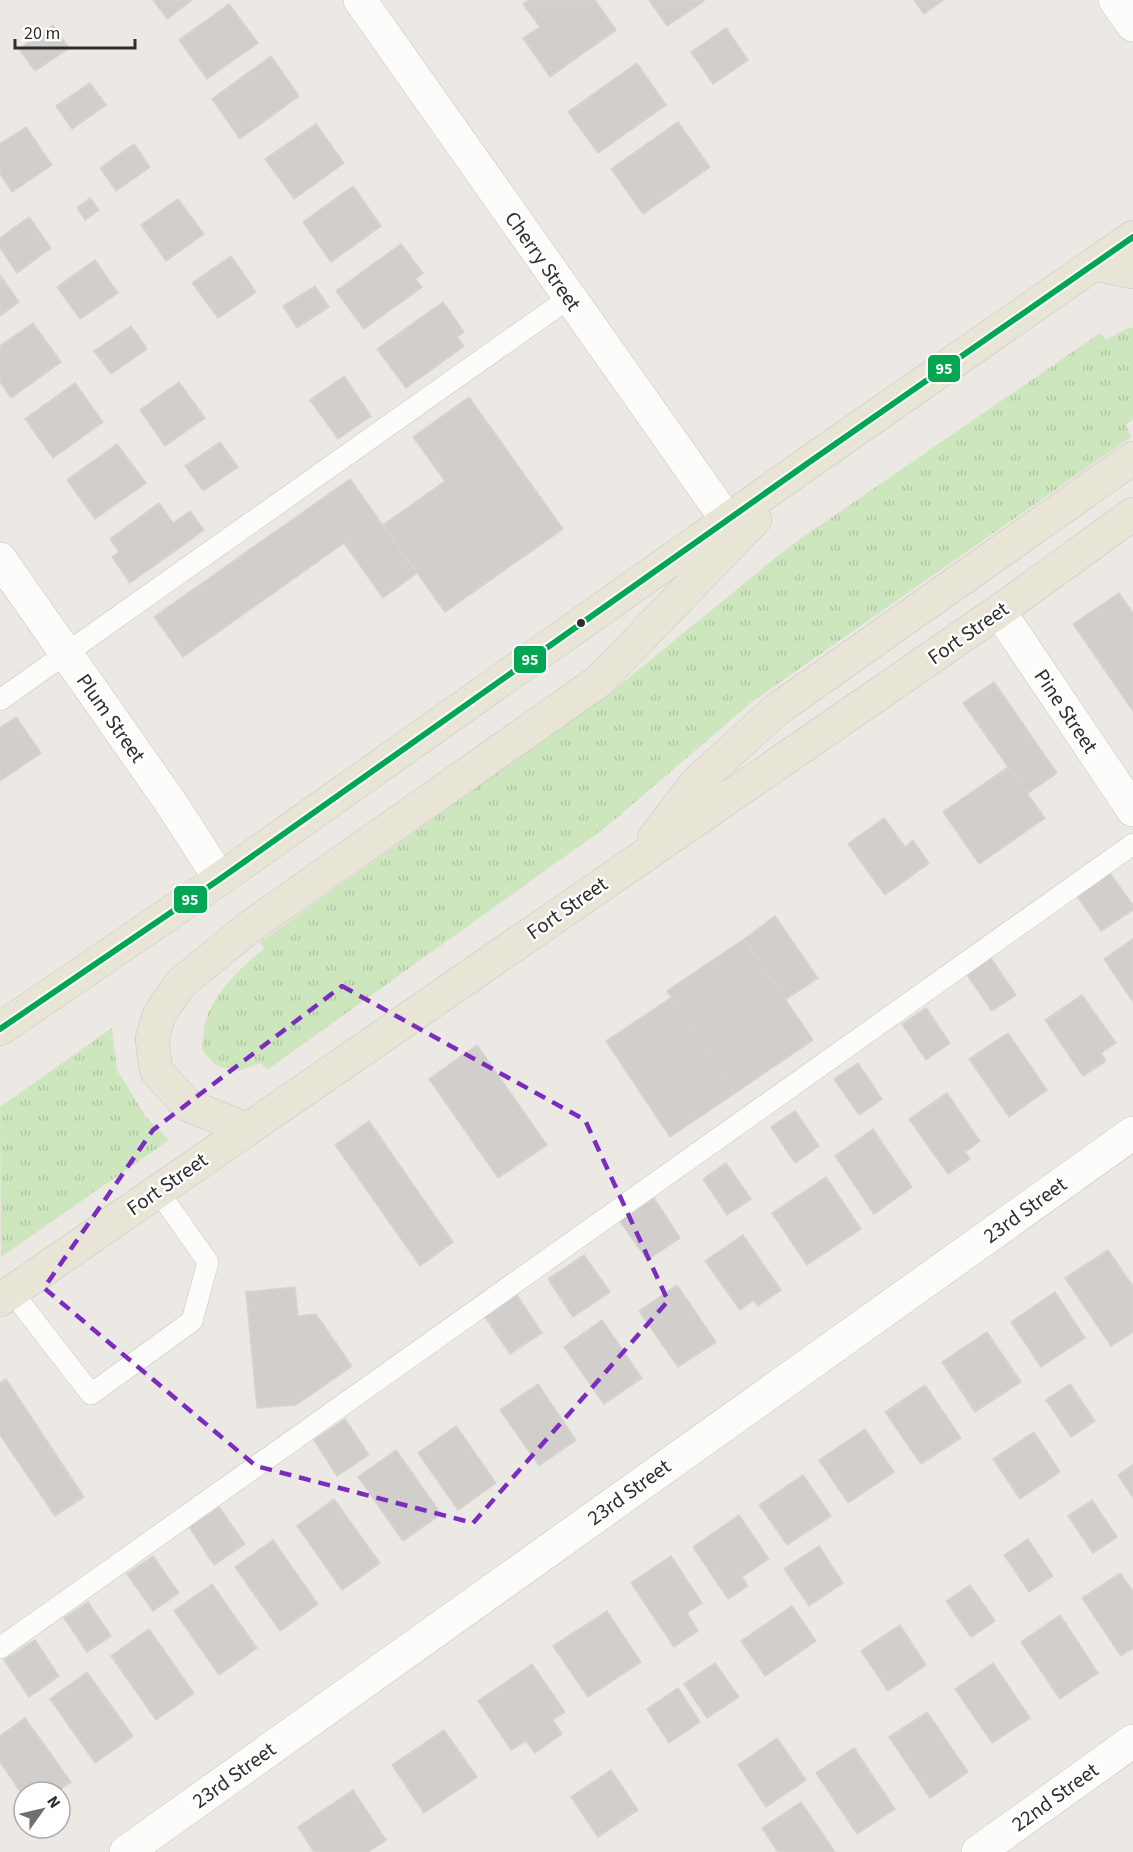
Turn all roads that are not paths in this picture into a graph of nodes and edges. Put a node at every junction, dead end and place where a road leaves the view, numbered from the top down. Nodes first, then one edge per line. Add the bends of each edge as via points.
1 (360, 0) edge
2 (1115, 0) edge
3 (1133, 25) edge
4 (1133, 237) edge
5 (1094, 264) junction
6 (1133, 272) edge
7 (569, 298) junction
8 (1133, 458) edge
9 (808, 463) junction
10 (1133, 514) edge
11 (727, 520) junction
12 (0, 559) edge
13 (999, 611) junction
14 (66, 653) junction
15 (0, 700) edge
16 (1133, 810) edge
17 (1133, 844) edge
18 (639, 858) junction
19 (220, 879) junction
20 (0, 1029) edge
21 (247, 1129) junction
22 (1133, 1133) edge
23 (158, 1191) junction
24 (6, 1296) edge
25 (0, 1648) edge
26 (1133, 1741) edge
27 (126, 1852) edge
28 (978, 1852) edge

1 - 7 street, Cherry Street
2 - 3 street
4 - 5 main road
5 - 6 main road
5 - 9 main road
7 - 11 street, Cherry Street
7 - 14 lane
8 - 18 main road via 777,710 695,784
9 - 11 main road
9 - 21 main road via 599,681 248,928 180,984 159,1015 152,1039 156,1070 187,1105
10 - 13 main road, Fort Street
11 - 19 main road
12 - 14 street, Plum Street
13 - 16 street, Pine Street
13 - 18 main road, Fort Street
14 - 15 lane
14 - 19 street, Plum Street
17 - 25 lane
18 - 21 main road, Fort Street
19 - 20 main road
21 - 23 main road, Fort Street
22 - 27 street, 23rd Street
23 - 24 main road, Fort Street
23 - 24 lane via 208,1262 192,1321 91,1394
26 - 28 street, 22nd Street

